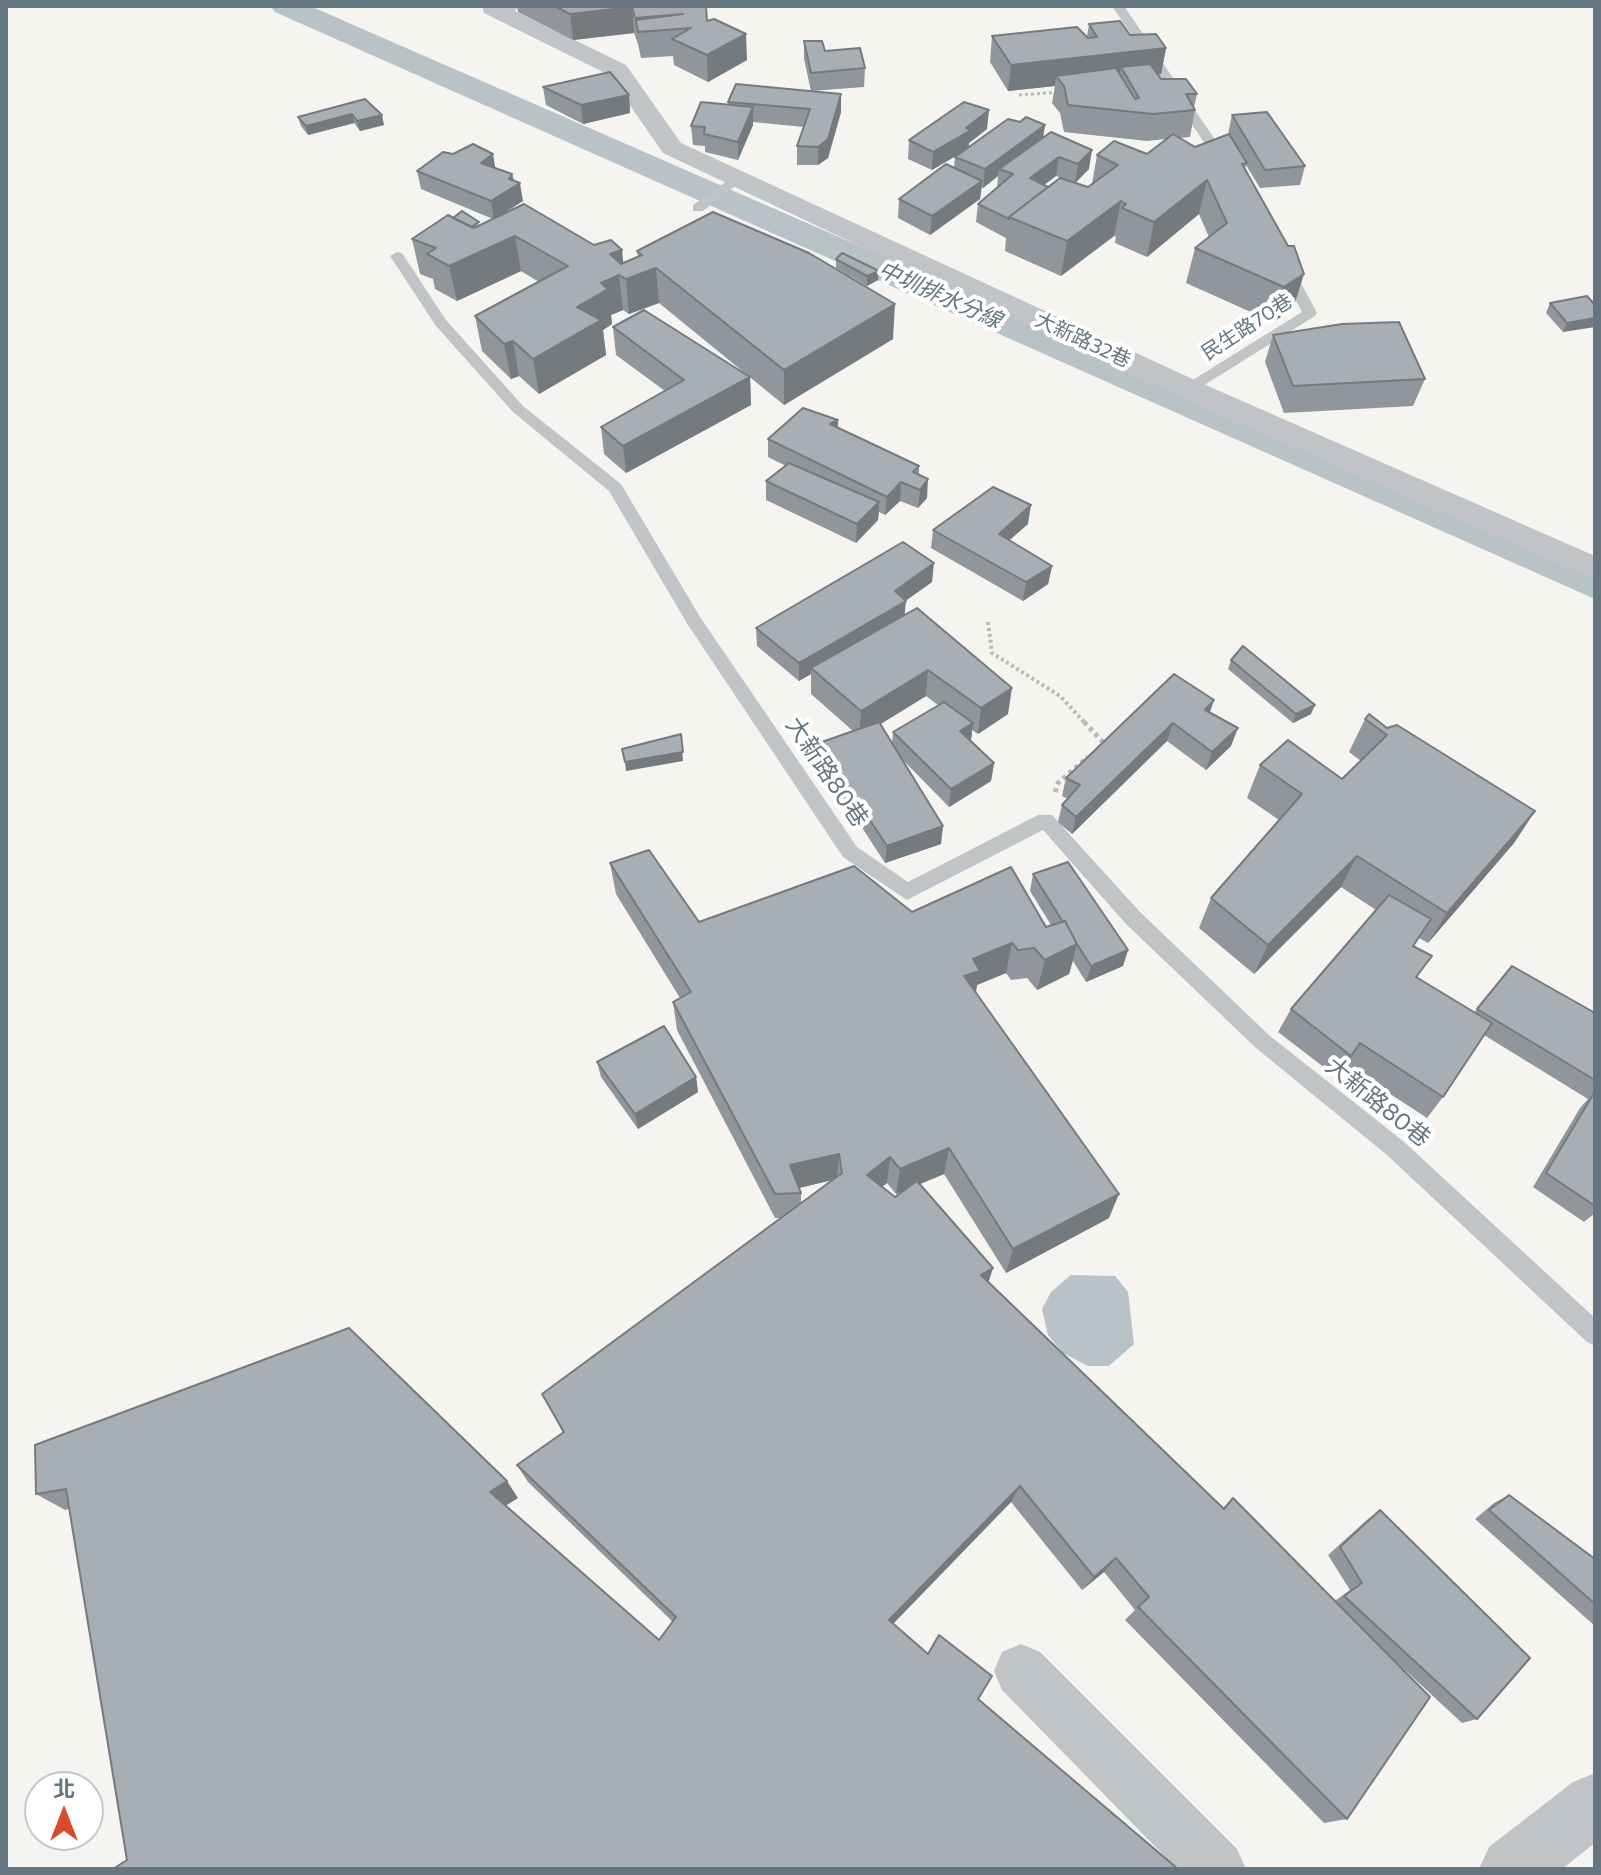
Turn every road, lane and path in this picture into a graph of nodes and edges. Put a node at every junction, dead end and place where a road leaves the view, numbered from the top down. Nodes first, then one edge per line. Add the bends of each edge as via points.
1 (507, 6) edge
2 (1118, 6) edge
3 (1065, 92) edge
4 (1019, 95) edge
5 (737, 178) junction
6 (1237, 181) edge
7 (698, 208) dead end
8 (397, 256) dead end
9 (1281, 260) edge
10 (1188, 389) junction
11 (1595, 569) edge
12 (988, 622) dead end
13 (1045, 820) junction
14 (1595, 1334) edge
15 (1021, 1671) dead end
16 (1595, 1804) edge
17 (1217, 1869) edge
18 (1511, 1869) edge

1 - 5 street, 大新路32巷 via 492,8 618,70 672,148
2 - 6 lane
3 - 4 path
5 - 7 lane
5 - 10 street, 大新路32巷
8 - 13 lane, 大新路80巷 via 441,323 518,409 615,488 694,621 850,852 907,892
9 - 10 lane, 民生路70巷 via 1310,313
10 - 11 street, 大新路32巷
12 - 13 path via 992,653 1060,696 1104,743 1058,783
13 - 14 lane, 大新路80巷 via 1133,918 1263,1042 1395,1148
15 - 17 street
16 - 18 street

